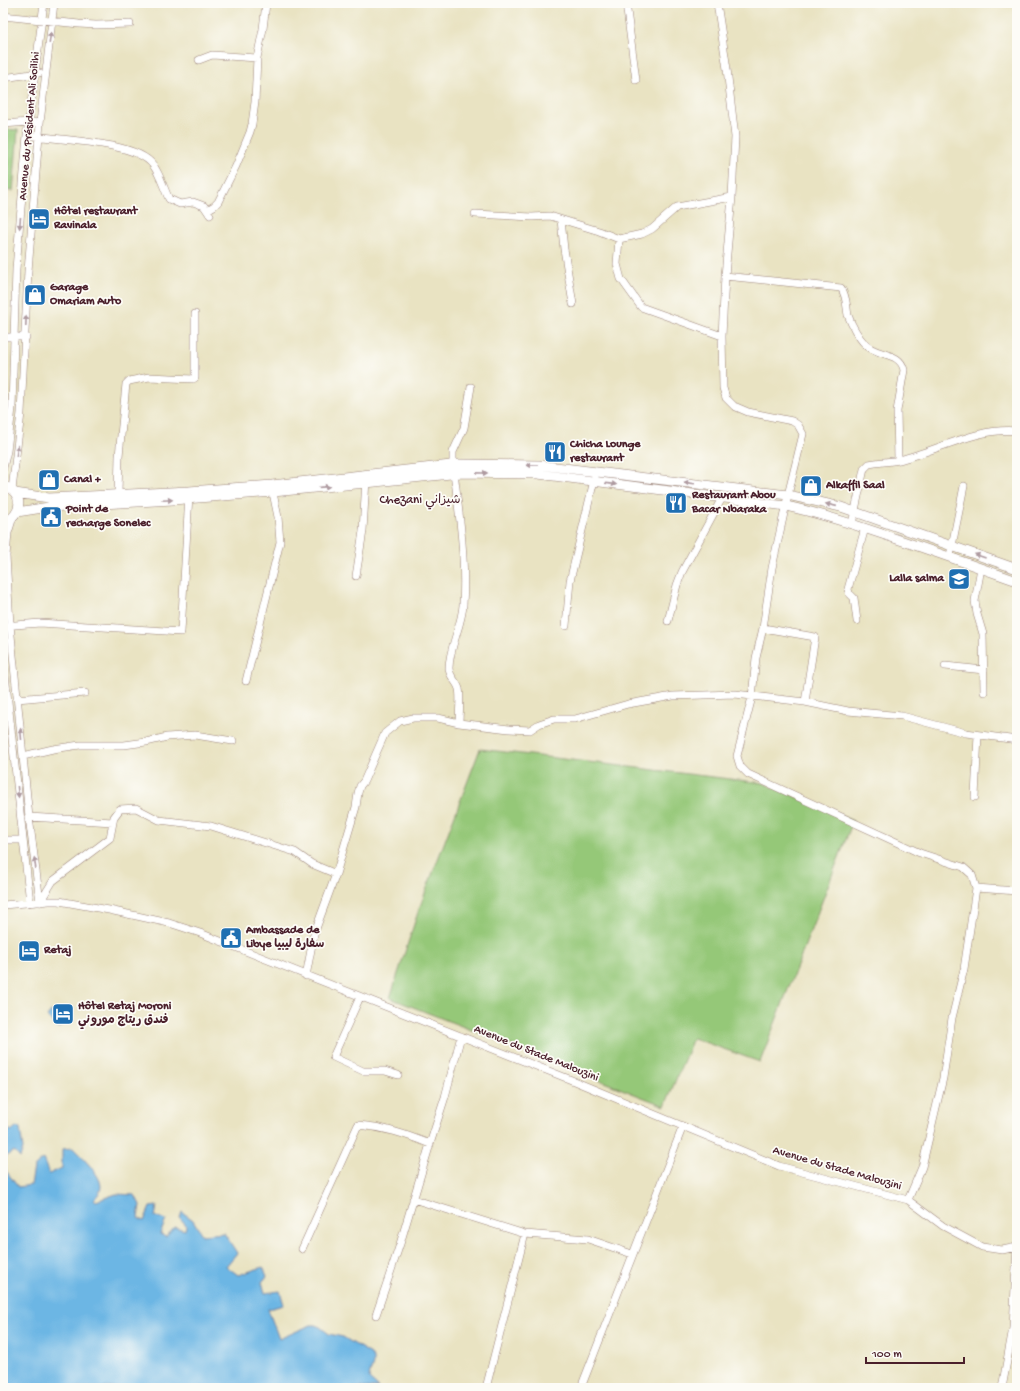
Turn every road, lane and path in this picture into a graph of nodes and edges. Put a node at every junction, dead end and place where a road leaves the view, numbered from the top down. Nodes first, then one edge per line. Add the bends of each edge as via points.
1 (44, 3) edge
2 (54, 3) edge
3 (266, 3) edge
4 (626, 3) edge
5 (717, 3) edge
6 (3, 16) edge
7 (42, 20) junction
8 (52, 21) junction
9 (130, 24) dead end
10 (257, 58) junction
11 (199, 60) dead end
12 (36, 73) junction
13 (45, 73) junction
14 (3, 78) edge
15 (636, 80) dead end
16 (29, 122) junction
17 (40, 123) junction
18 (3, 124) edge
19 (27, 135) junction
20 (39, 137) junction
21 (732, 196) junction
22 (475, 214) dead end
23 (561, 220) junction
24 (619, 239) junction
25 (725, 276) junction
26 (573, 304) dead end
27 (195, 314) dead end
28 (722, 336) junction
29 (3, 337) edge
30 (14, 337) junction
31 (26, 337) junction
32 (471, 387) dead end
33 (1017, 431) edge
34 (898, 460) junction
35 (3, 468) edge
36 (454, 469) junction
37 (596, 472) junction
38 (366, 479) junction
39 (593, 482) junction
40 (964, 486) dead end
41 (272, 488) junction
42 (10, 490) edge
43 (118, 494) junction
44 (189, 494) junction
45 (788, 495) junction
46 (722, 498) junction
47 (786, 506) junction
48 (855, 512) junction
49 (15, 515) junction
50 (3, 522) edge
51 (852, 524) junction
52 (865, 528) junction
53 (953, 547) junction
54 (950, 556) junction
55 (981, 568) junction
56 (1017, 569) edge
57 (356, 576) dead end
58 (1017, 580) edge
59 (668, 621) dead end
60 (857, 621) dead end
61 (7, 626) edge
62 (566, 626) dead end
63 (763, 628) junction
64 (3, 656) edge
65 (946, 666) dead end
66 (984, 670) junction
67 (246, 681) dead end
68 (984, 692) dead end
69 (85, 693) dead end
70 (752, 697) junction
71 (17, 698) junction
72 (805, 702) junction
73 (459, 723) junction
74 (978, 735) junction
75 (1017, 740) edge
76 (233, 741) dead end
77 (23, 756) junction
78 (975, 797) dead end
79 (29, 817) junction
80 (113, 822) junction
81 (3, 840) edge
82 (23, 840) junction
83 (336, 874) junction
84 (976, 888) junction
85 (1017, 891) edge
86 (35, 902) junction
87 (3, 905) edge
88 (306, 976) junction
89 (360, 997) junction
90 (461, 1036) junction
91 (398, 1075) dead end
92 (683, 1126) junction
93 (430, 1144) junction
94 (413, 1199) junction
95 (908, 1200) junction
96 (525, 1234) junction
97 (1017, 1246) edge
98 (302, 1249) dead end
99 (632, 1254) junction
100 (376, 1315) dead end
101 (486, 1388) edge
102 (583, 1388) edge
103 (1002, 1388) edge

1 - 7 street, Avenue du Président Ali Soilihi
2 - 8 street, Avenue du Président Ali Soilihi
3 - 10 street
4 - 15 street
5 - 21 street via 735,137
6 - 7 street
7 - 8 street
7 - 12 street, Avenue du Président Ali Soilihi
8 - 9 street via 96,25
13 -> 8 street, Avenue du Président Ali Soilihi
10 - 11 street via 212,55
10 - 20 street via 254,112 250,132 218,202 209,213 204,206 193,202 180,204 169,199 154,165 144,155 115,146
12 - 13 street
12 - 14 street
12 - 16 street, Avenue du Président Ali Soilihi
13 - 17 street, Avenue du Président Ali Soilihi
16 - 17 street
16 - 18 street
16 - 19 street, Avenue du Président Ali Soilihi
17 - 20 street, Avenue du Président Ali Soilihi
19 - 20 street
19 -> 30 street, Avenue du Président Ali Soilihi via 16,269
31 -> 20 street, Avenue du Président Ali Soilihi via 28,270
21 - 24 street via 676,207 652,229
21 - 25 street
22 - 23 street via 550,216
23 - 24 street
23 - 26 street
24 - 28 street via 617,264 621,279 641,307
25 - 28 street
25 - 34 street via 841,288 848,315 865,345 874,351 898,358 902,363 904,370 897,411
27 - 43 street via 196,378 150,377 129,381 126,384
28 - 45 street via 723,388 726,398 734,406 748,412 792,421 802,430
29 - 30 street
30 - 31 street
30 - 35 street, Avenue du Président Ali Soilihi via 12,408
42 -> 31 street, Avenue du Président Ali Soilihi via 22,413
32 - 36 street via 464,428 453,452
33 - 34 street via 982,433
34 - 48 street via 869,464 864,469
37 -> 36 main road via 539,466
36 - 38 main road
36 -> 39 main road via 538,474
36 - 73 street via 464,566 464,601 449,668 460,691
37 - 39 street
45 -> 37 main road
38 - 41 main road
38 - 57 street via 363,531
39 -> 46 main road
39 - 62 street via 570,581
40 - 53 street
41 - 44 main road
41 - 67 street via 280,542
42 - 43 main road via 49,498
42 - 49 main road via 19,503
43 - 44 main road
49 -> 44 main road via 49,507
44 - 61 street via 181,632 40,623
45 - 47 street
48 -> 45 main road
46 - 47 main road
46 - 59 street via 682,572
47 - 51 main road
47 - 63 street via 772,568
48 - 51 street
48 - 53 main road
49 - 50 main road
49 - 61 street via 8,533 6,556
51 - 52 main road
52 - 54 main road
52 - 60 street via 848,589 854,598
53 - 54 street
56 -> 53 main road
54 - 55 main road
55 - 58 main road
55 - 66 street via 975,601 976,614 983,634
61 - 71 street
63 - 70 street via 756,658
63 - 72 street via 815,637
64 -> 82 street
65 - 66 street
66 - 68 street
69 - 71 street
70 - 72 street
70 - 73 street via 735,694 672,696 628,704 575,719 554,719 530,730
70 - 84 street via 738,756 740,766 748,774 920,853 963,867 972,875
77 -> 71 street
72 - 74 street via 848,711 902,716
73 - 83 street via 438,718 413,718 400,721 385,733 358,793
74 - 75 street
74 - 78 street
76 - 77 street via 195,734 124,745 80,745
77 - 79 street
79 - 80 street
86 -> 79 street
80 - 83 street via 120,810 136,808 158,820 211,826 295,852 312,864
80 - 86 street via 110,838 54,881
81 - 82 street
82 - 86 street
83 - 88 street via 314,934
84 - 85 street
84 - 95 street via 943,1078 922,1167
86 - 87 street, Avenue du Stade Malouzini
86 - 88 street, Avenue du Stade Malouzini via 73,904 169,923
88 - 89 street, Avenue du Stade Malouzini
89 - 90 street, Avenue du Stade Malouzini
89 - 91 street via 333,1057 363,1071 385,1071
90 - 92 street, Avenue du Stade Malouzini
90 - 93 street
92 - 95 street, Avenue du Stade Malouzini via 779,1166
92 - 99 street
93 - 94 street
93 - 98 street via 394,1130 358,1125
94 - 96 street
94 - 100 street
95 - 97 street, Avenue du Stade Malouzini via 943,1226 982,1247 1002,1250
96 - 99 street via 588,1239
96 - 101 street
97 - 103 street via 1013,1328
99 - 102 street

